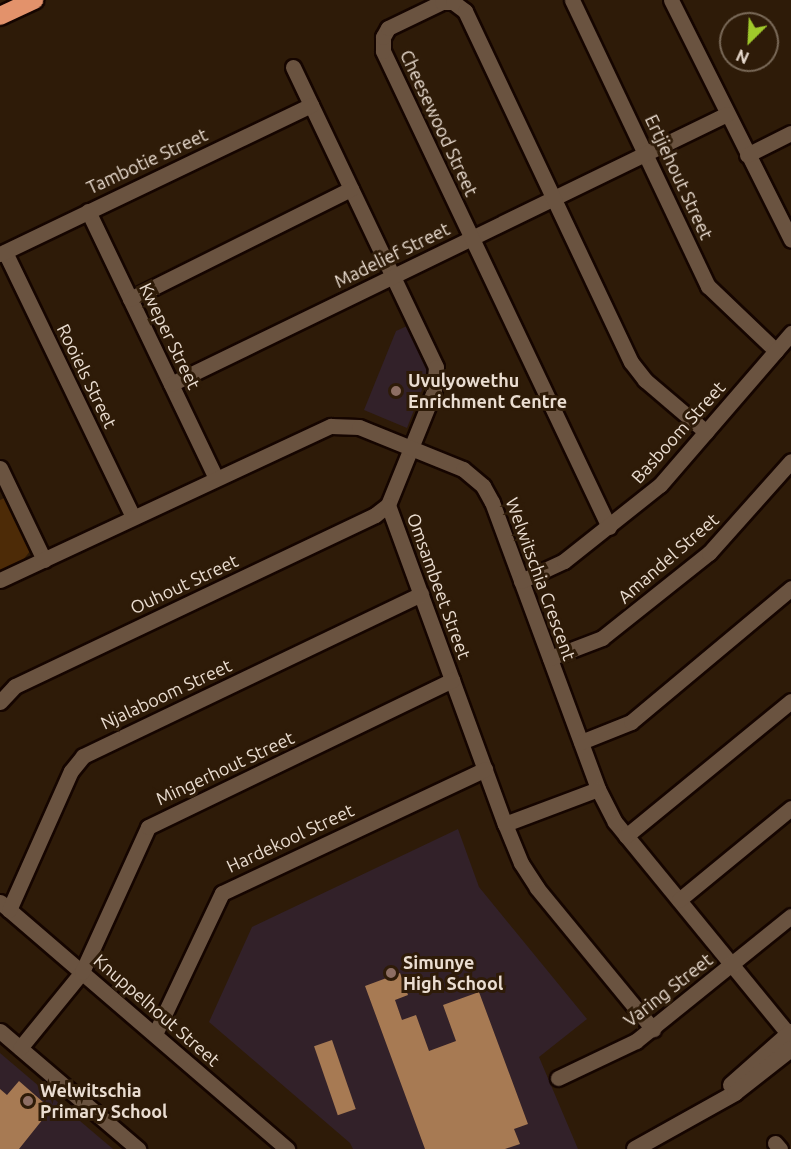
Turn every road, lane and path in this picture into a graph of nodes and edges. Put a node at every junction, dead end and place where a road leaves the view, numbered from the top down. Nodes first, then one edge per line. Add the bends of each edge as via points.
1 (34, 0) edge
2 (572, 0) edge
3 (672, 0) edge
4 (0, 16) edge
5 (293, 67) dead end
6 (311, 105) junction
7 (727, 114) junction
8 (791, 133) edge
9 (647, 153) junction
10 (747, 155) junction
11 (351, 189) junction
12 (554, 199) junction
13 (88, 211) junction
14 (472, 238) junction
15 (791, 240) edge
16 (2, 253) edge
17 (393, 277) junction
18 (130, 298) junction
19 (791, 333) edge
20 (776, 351) junction
21 (171, 384) junction
22 (706, 432) junction
23 (410, 447) junction
24 (791, 461) edge
25 (0, 468) edge
26 (216, 478) junction
27 (388, 505) junction
28 (134, 517) junction
29 (609, 527) junction
30 (44, 560) junction
31 (0, 580) edge
32 (521, 581) junction
33 (791, 588) edge
34 (421, 594) junction
35 (550, 658) junction
36 (452, 680) junction
37 (791, 701) edge
38 (0, 702) edge
39 (581, 742) junction
40 (485, 769) junction
41 (598, 789) junction
42 (791, 808) edge
43 (505, 824) junction
44 (626, 836) junction
45 (679, 900) junction
46 (5, 906) edge
47 (791, 916) edge
48 (732, 964) junction
49 (82, 972) junction
50 (653, 1029) junction
51 (0, 1031) edge
52 (155, 1034) junction
53 (790, 1038) edge
54 (20, 1048) junction
55 (558, 1077) dead end
56 (138, 1149) edge
57 (287, 1149) edge
58 (635, 1149) edge

1 - 4 highway
2 - 9 street, Ertjiehout Street
3 - 7 street
5 - 6 street, Omsambeet Street
6 - 11 street, Omsambeet Street
6 - 13 street, Tambotie Street
7 - 9 street, Madelief Street
7 - 10 street
8 - 10 street
9 - 12 street, Madelief Street
9 - 20 street, Ertjiehout Street via 708,286
10 - 15 street
11 - 17 street, Omsambeet Street
11 - 18 street
12 - 14 street, Madelief Street
12 - 14 street, Cheesewood Street via 468,15 453,2 428,8 388,28 382,47
12 - 22 street, Cheesewood Street via 636,369
13 - 16 street, Tambotie Street
13 - 18 street, Kweper Street
14 - 17 street, Madelief Street
14 - 29 street, Cheesewood Street
16 - 28 street, Rooiels Street
17 - 21 street, Madelief Street
17 - 23 street, Omsambeet Street via 437,375
18 - 21 street, Kweper Street
19 - 20 street, Basboom Street
20 - 22 street, Basboom Street
21 - 26 street, Kweper Street
22 - 29 street, Basboom Street via 660,485
23 - 26 street, Welwitschia Crescent via 359,427 331,426
23 - 27 street, Omsambeet Street
23 - 32 street, Welwitschia Crescent via 463,469 483,486
24 - 35 street, Amandel Street via 709,553 602,638
25 - 30 street
26 - 28 street, Welwitschia Crescent
27 - 34 street, Omsambeet Street
27 - 38 street, Ouhout Street via 375,515 15,686
28 - 30 street, Welwitschia Crescent
29 - 32 street, Basboom Street via 564,561
30 - 31 street, Welwitschia Crescent
32 - 35 street, Welwitschia Crescent
33 - 39 street via 631,722
34 - 36 street, Omsambeet Street
34 - 46 street, Njalaboom Street via 83,756 71,771
35 - 39 street, Welwitschia Crescent
36 - 40 street, Omsambeet Street
36 - 49 street, Mingerhout Street via 148,827
37 - 44 street
39 - 41 street, Welwitschia Crescent
40 - 43 street, Omsambeet Street
40 - 52 street, Hardekool Street via 225,890 216,900
41 - 43 street
41 - 44 street, Welwitschia Crescent
42 - 45 street
43 - 50 street, Omsambeet Street via 521,863 537,888
44 - 45 street, Welwitschia Crescent
45 - 48 street, Welwitschia Crescent
46 - 49 street, Knuppelhout Street
47 - 48 street, Varing Street
48 - 50 street, Varing Street
48 - 53 street, Welwitschia Crescent
49 - 52 street, Knuppelhout Street
49 - 54 street, Mingerhout Street
50 - 55 street, Varing Street via 625,1048
51 - 54 street
52 - 57 street, Knuppelhout Street
53 - 58 street via 735,1093
54 - 56 street

